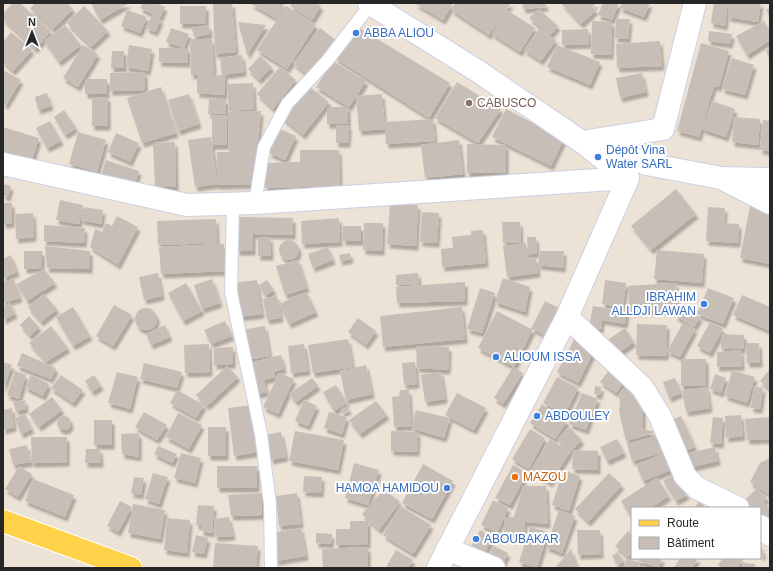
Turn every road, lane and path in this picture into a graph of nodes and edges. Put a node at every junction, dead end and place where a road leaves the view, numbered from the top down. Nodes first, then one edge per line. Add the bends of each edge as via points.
1 (695, 3) edge
2 (370, 4) edge
3 (582, 142) junction
4 (3, 164) edge
5 (628, 178) junction
6 (721, 178) junction
7 (770, 179) edge
8 (233, 203) junction
9 (255, 203) junction
10 (770, 203) edge
11 (567, 317) junction
12 (736, 507) edge
13 (3, 521) edge
14 (761, 527) edge
15 (770, 535) edge
16 (442, 559) edge
17 (131, 568) edge
18 (270, 568) edge
19 (494, 568) edge

1 - 3 street via 663,129
2 - 3 street
2 - 9 lane via 322,66 287,104 264,147
3 - 5 street
3 - 6 street via 648,164
4 - 8 street via 187,204
5 - 9 street
5 - 11 street
6 - 7 street
6 - 10 street
8 - 9 street
8 - 18 lane via 231,292 261,434 270,504
11 - 12 street via 642,387 660,416 685,476 697,488
11 - 16 street
13 - 17 main road
14 - 15 street
16 - 19 street

